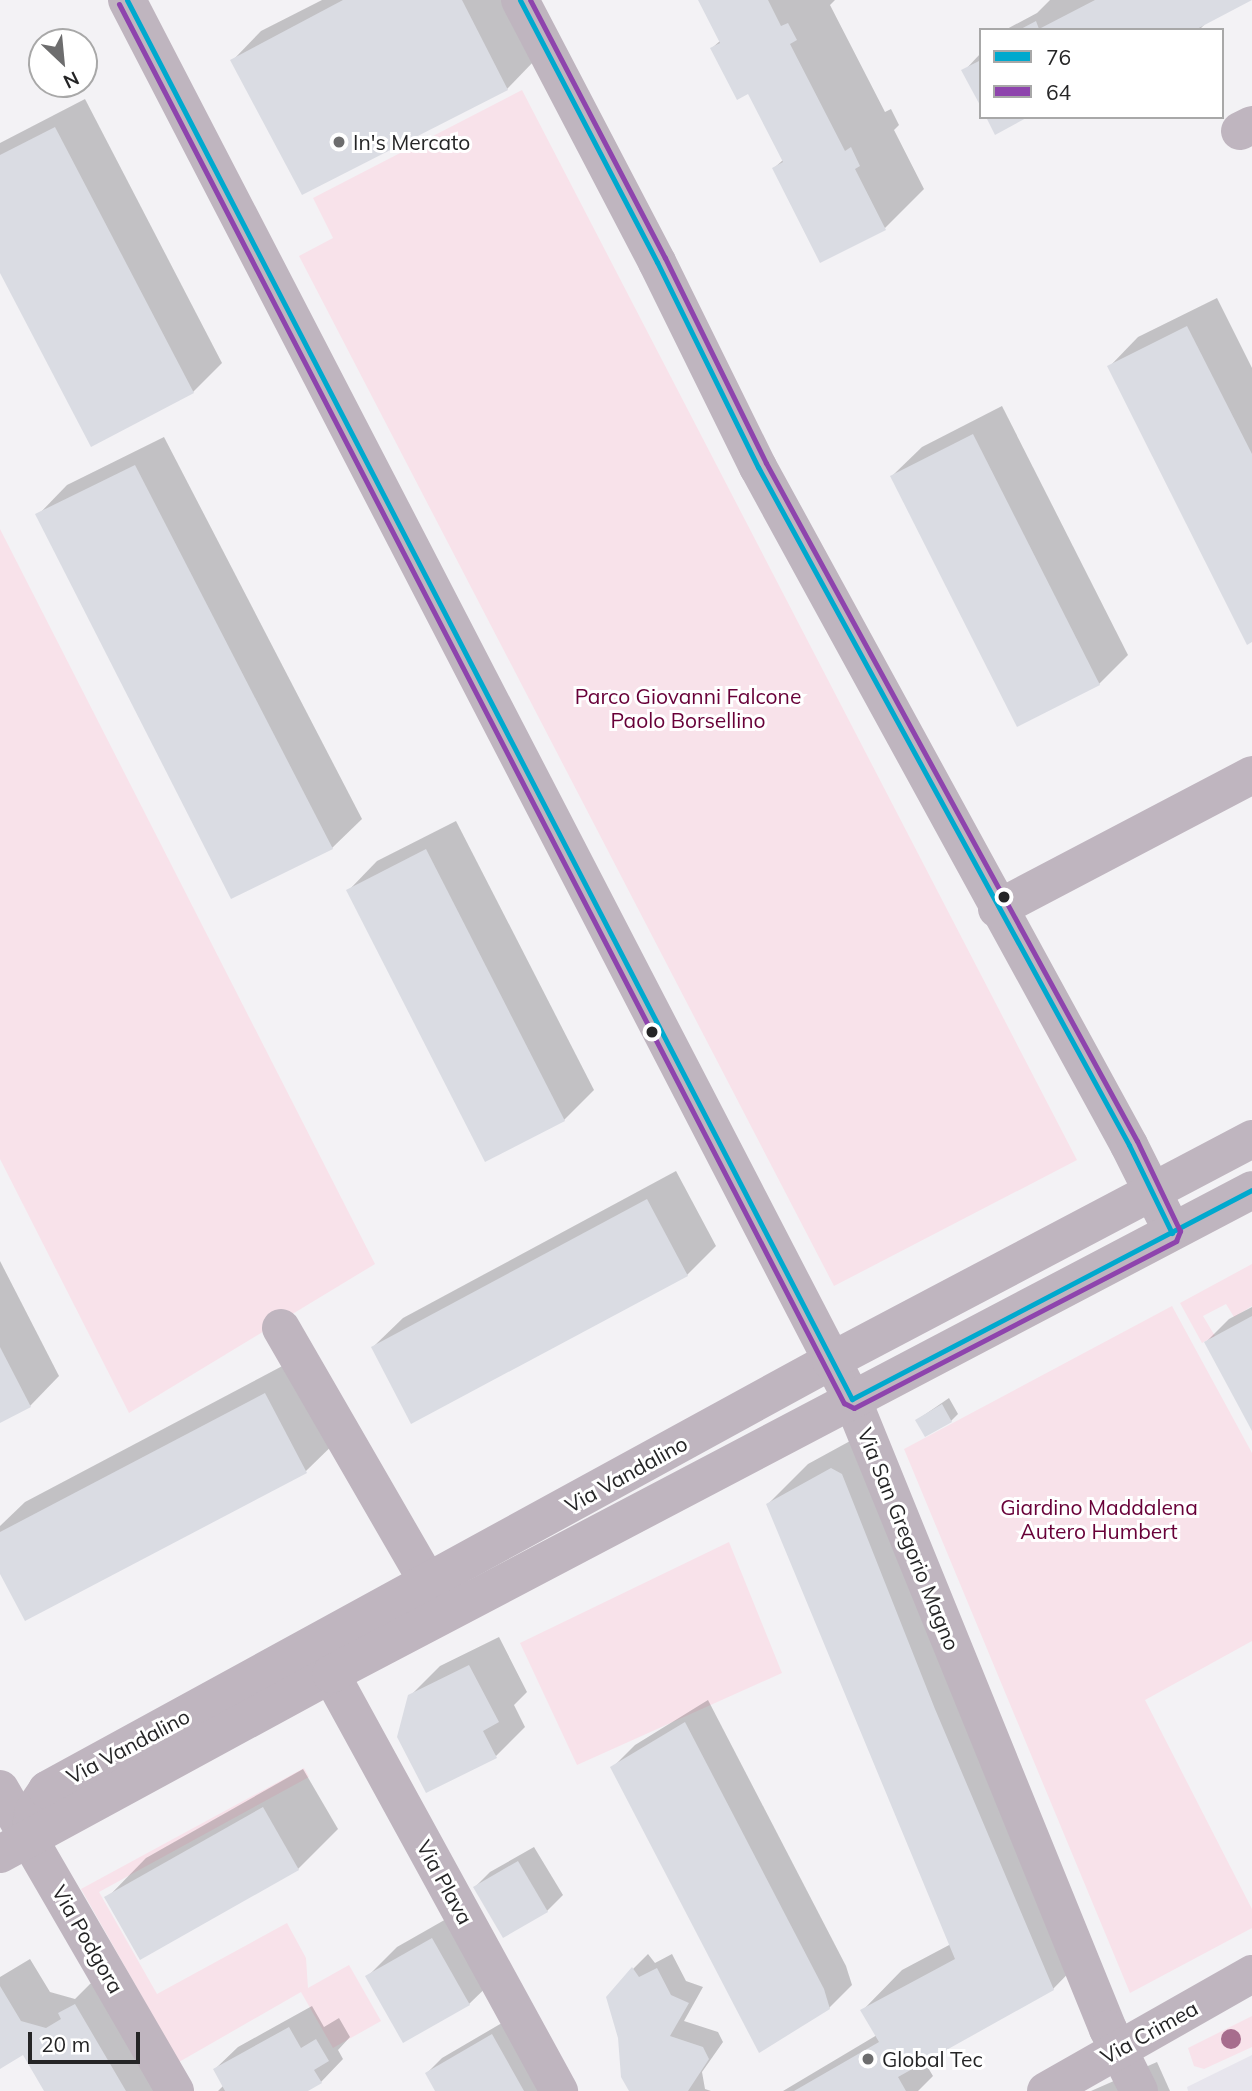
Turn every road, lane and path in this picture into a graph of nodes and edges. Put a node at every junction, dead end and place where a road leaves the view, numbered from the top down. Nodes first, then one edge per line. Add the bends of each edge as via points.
1 (127, 0) edge
2 (520, 0) edge
3 (1252, 775) edge
4 (997, 909) junction
5 (1252, 1139) edge
6 (1252, 1191) edge
7 (1152, 1192) junction
8 (1172, 1233) junction
9 (281, 1328) dead end
10 (831, 1361) junction
11 (852, 1399) junction
12 (428, 1583) junction
13 (323, 1660) junction
14 (0, 1789) edge
15 (15, 1845) edge
16 (1252, 1974) edge
17 (1120, 2049) junction
18 (175, 2091) edge
19 (559, 2091) edge
20 (1046, 2091) edge
21 (1139, 2091) edge

1 - 10 street, Via San Gregorio Magno
2 - 4 street via 758,467
3 - 4 street
4 - 7 street
5 - 7 street, Via Vandalino
6 - 8 street, Via Vandalino
7 - 8 street
7 - 10 street, Via Vandalino
8 - 11 street, Via Vandalino
9 - 12 street
10 - 11 street, Via San Gregorio Magno
10 - 12 street, Via Vandalino
11 - 13 street, Via Vandalino
11 - 17 street, Via San Gregorio Magno
12 - 13 street, Via Vandalino
13 - 15 street, Via Vandalino via 47,1790
13 - 19 street, Via Plava
14 - 15 street, Via Podgora
15 - 18 street, Via Podgora
16 - 17 street, Via Crimea
17 - 20 street, Via Crimea
17 - 21 street, Via San Gregorio Magno

